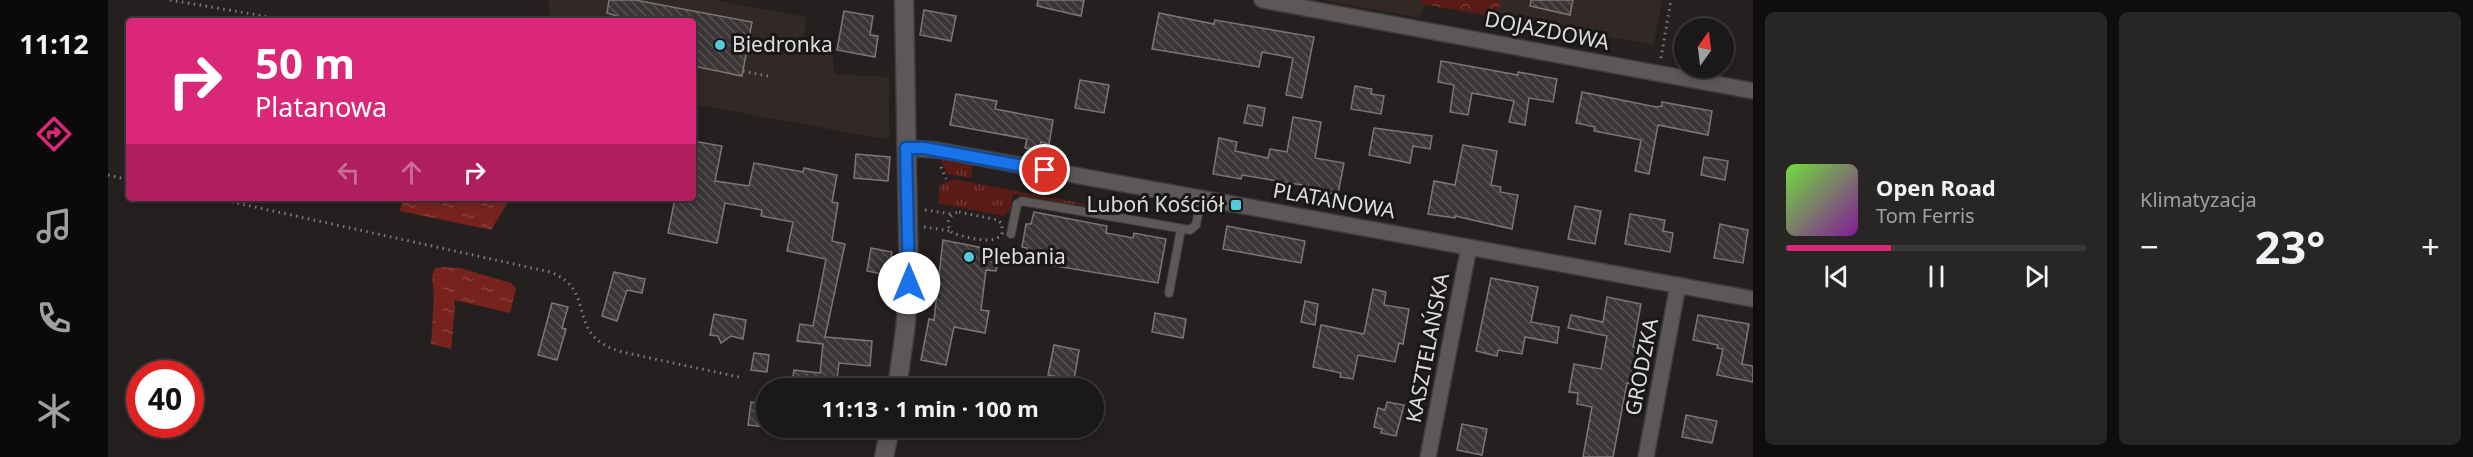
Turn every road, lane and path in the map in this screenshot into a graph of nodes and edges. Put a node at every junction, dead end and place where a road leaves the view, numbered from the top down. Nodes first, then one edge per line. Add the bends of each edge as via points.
1 (170, 0) edge
2 (904, 0) edge
3 (1262, 0) edge
4 (1671, 0) edge
5 (275, 18) edge
6 (1659, 65) dead end
7 (743, 71) dead end
8 (772, 76) dead end
9 (1753, 91) edge
10 (906, 148) junction
11 (936, 164) dead end
12 (108, 175) edge
13 (126, 179) edge
14 (946, 179) dead end
15 (1201, 199) junction
16 (227, 201) edge
17 (921, 209) dead end
18 (952, 214) junction
19 (921, 227) dead end
20 (1181, 229) junction
21 (951, 231) junction
22 (1011, 234) dead end
23 (1469, 248) junction
24 (1678, 285) junction
25 (1169, 292) dead end
26 (1753, 298) edge
27 (739, 377) dead end
28 (898, 378) edge
29 (888, 438) edge
30 (884, 457) edge
31 (1428, 457) edge
32 (1646, 457) edge

1 - 5 path
2 - 10 street
3 - 9 street, DOJAZDOWA
4 - 6 path
7 - 8 path
10 - 15 street, PLATANOWA via 937,150
10 - 28 street via 909,283
11 - 14 path via 939,163
12 - 13 path
15 - 20 lane via 1195,228
15 - 23 street, PLATANOWA
16 - 27 path via 560,276 575,289 583,322 604,346
17 - 18 path
18 - 21 path via 948,221
18 - 21 path via 995,219 1004,230 998,239 991,240
19 - 21 path
20 - 22 lane via 1025,201 1017,204
20 - 25 lane
23 - 24 street, PLATANOWA
23 - 31 street, KASZTELAŃSKA
24 - 26 street, PLATANOWA
24 - 32 street, GRODZKA
29 - 30 street

